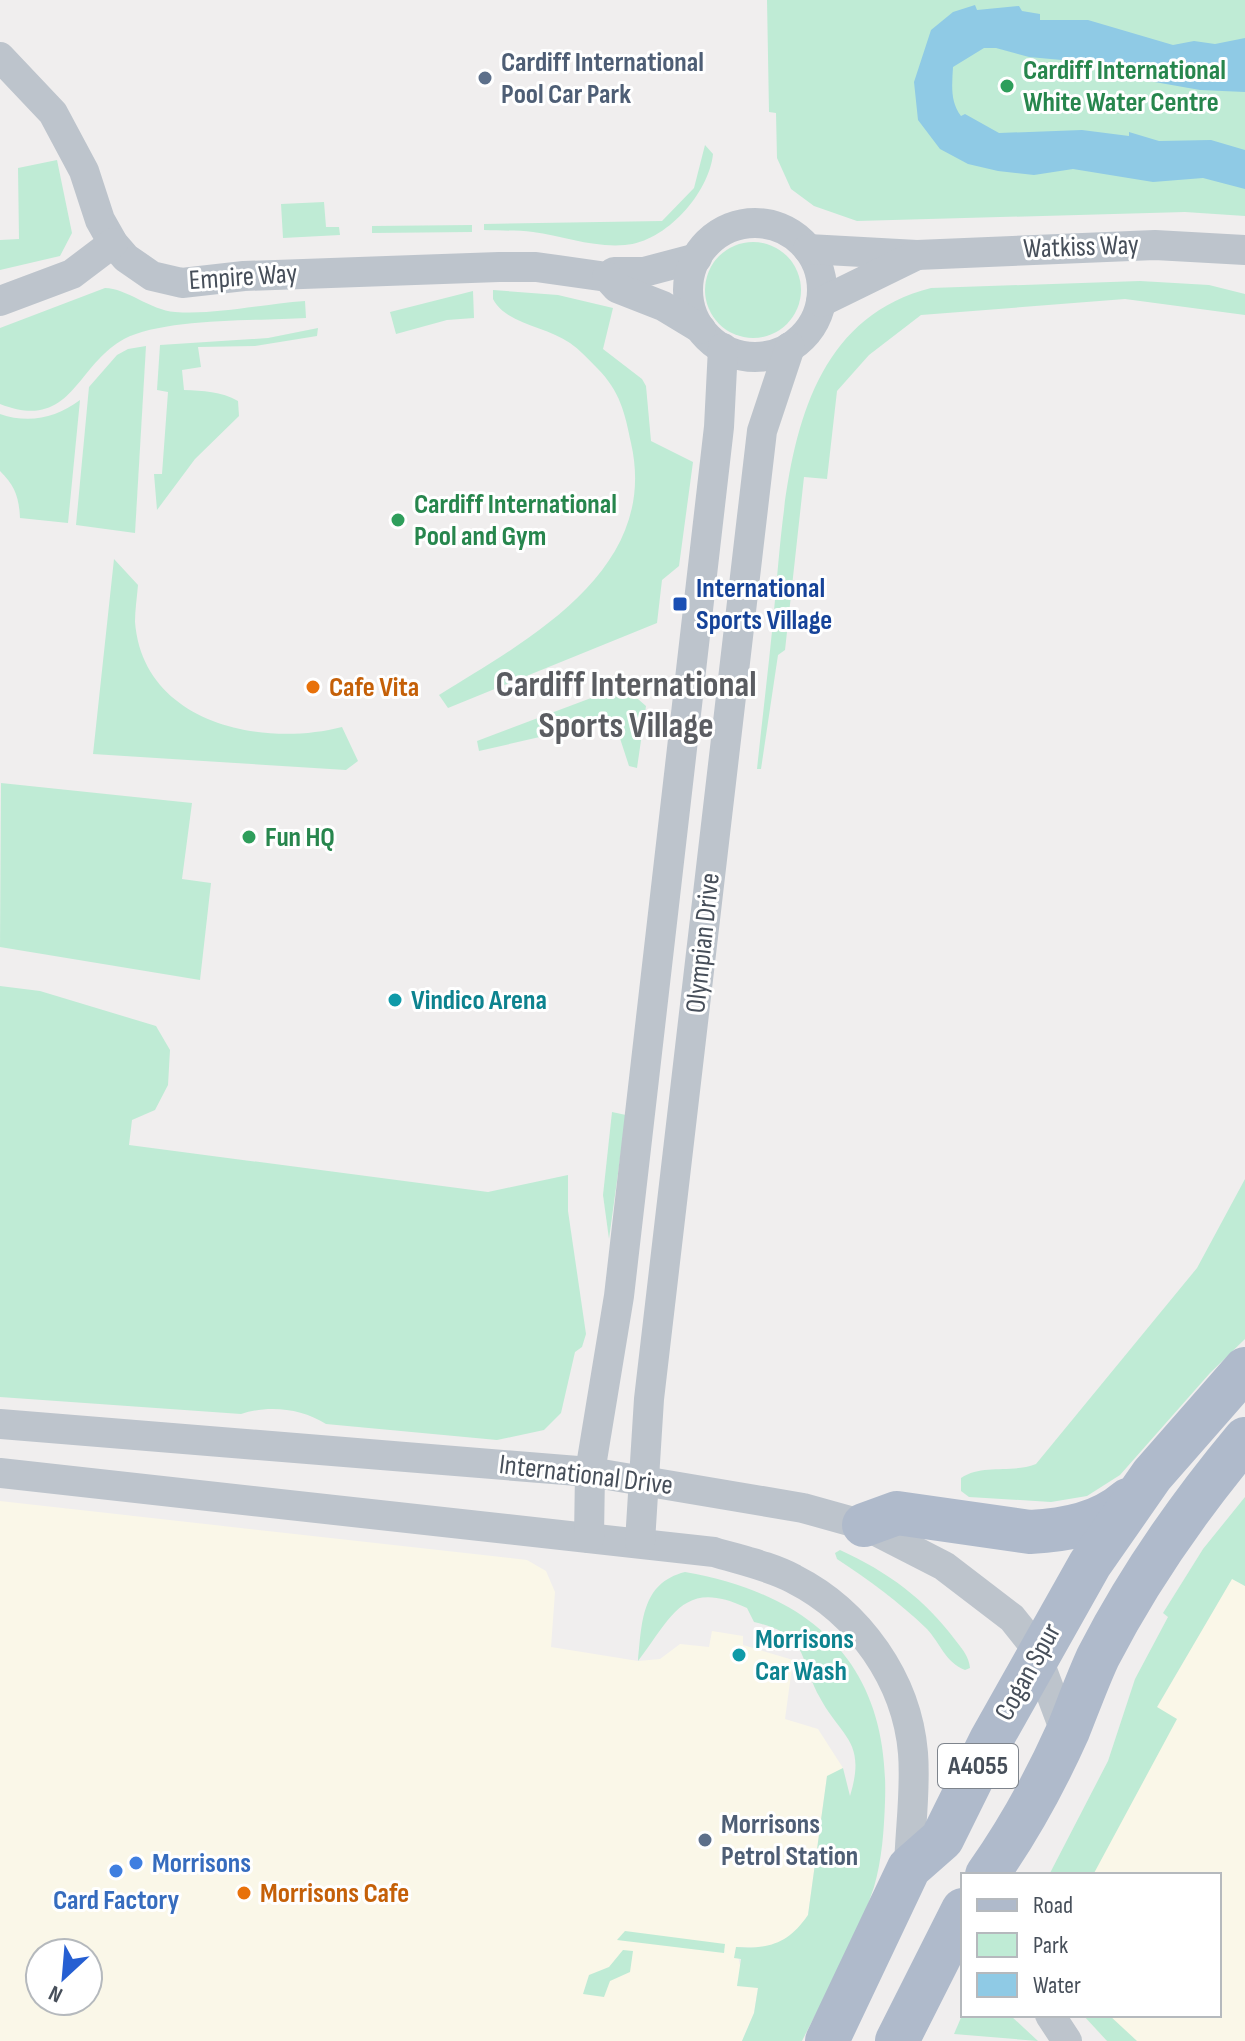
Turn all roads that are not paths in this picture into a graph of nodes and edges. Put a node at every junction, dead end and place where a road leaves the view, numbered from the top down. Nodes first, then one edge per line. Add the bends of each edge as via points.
1 (0, 57) edge
2 (113, 243) junction
3 (808, 249) junction
4 (1245, 250) edge
5 (917, 255) junction
6 (697, 258) junction
7 (607, 277) junction
8 (0, 301) edge
9 (821, 302) junction
10 (712, 339) junction
11 (790, 347) junction
12 (1245, 1369) edge
13 (0, 1424) edge
14 (1245, 1439) edge
15 (590, 1472) junction
16 (0, 1473) edge
17 (1152, 1475) junction
18 (643, 1479) junction
19 (864, 1525) junction
20 (589, 1538) junction
21 (640, 1542) junction
22 (1037, 1656) junction
23 (1066, 1734) junction
24 (1000, 1865) edge
25 (909, 1868) junction
26 (961, 1914) edge
27 (1051, 2017) edge
28 (827, 2041) edge
29 (897, 2041) edge
30 (1067, 2041) edge

1 - 2 street, Empire Way via 53,113
2 - 7 street, Empire Way via 152,276 182,283 459,267 536,267
2 - 8 street via 72,274
3 - 5 street, Watkiss Way
3 - 6 street via 783,230 750,223 715,237
3 - 9 street via 818,265
4 - 5 street, Watkiss Way via 1167,245
5 - 9 street, Watkiss Way
6 - 7 street, Empire Way
6 - 10 street via 689,281 690,306
7 - 10 street, Empire Way via 617,288 663,306
9 - 11 street via 815,320
10 - 11 street via 757,357
10 - 15 street, Olympian Drive via 718,443 619,1296
11 - 18 street, Olympian Drive via 762,431
12 - 17 main road, Cogan Spur / A4055
13 - 15 street, International Drive
14 - 23 main road, Cogan Spur / A4055 via 1151,1569 1098,1657
15 - 18 street, International Drive
15 - 20 street, Olympian Drive
16 - 20 street
17 - 19 main road via 1107,1515 1063,1529 1030,1532 897,1513
17 - 22 main road, Cogan Spur / A4055 via 1110,1531
18 - 19 street, International Drive via 803,1508
18 - 21 street, Olympian Drive
19 - 22 street, International Drive via 983,1593 1023,1631
20 - 21 street
21 - 25 street via 714,1552 793,1578 858,1627 889,1671 906,1714 914,1799
22 - 23 street, International Drive
22 - 25 main road, Cogan Spur / A4055 via 942,1839
23 - 24 main road, Cogan Spur / A4055
25 - 28 main road, Cogan Spur / A4055
26 - 29 main road
27 - 30 street

